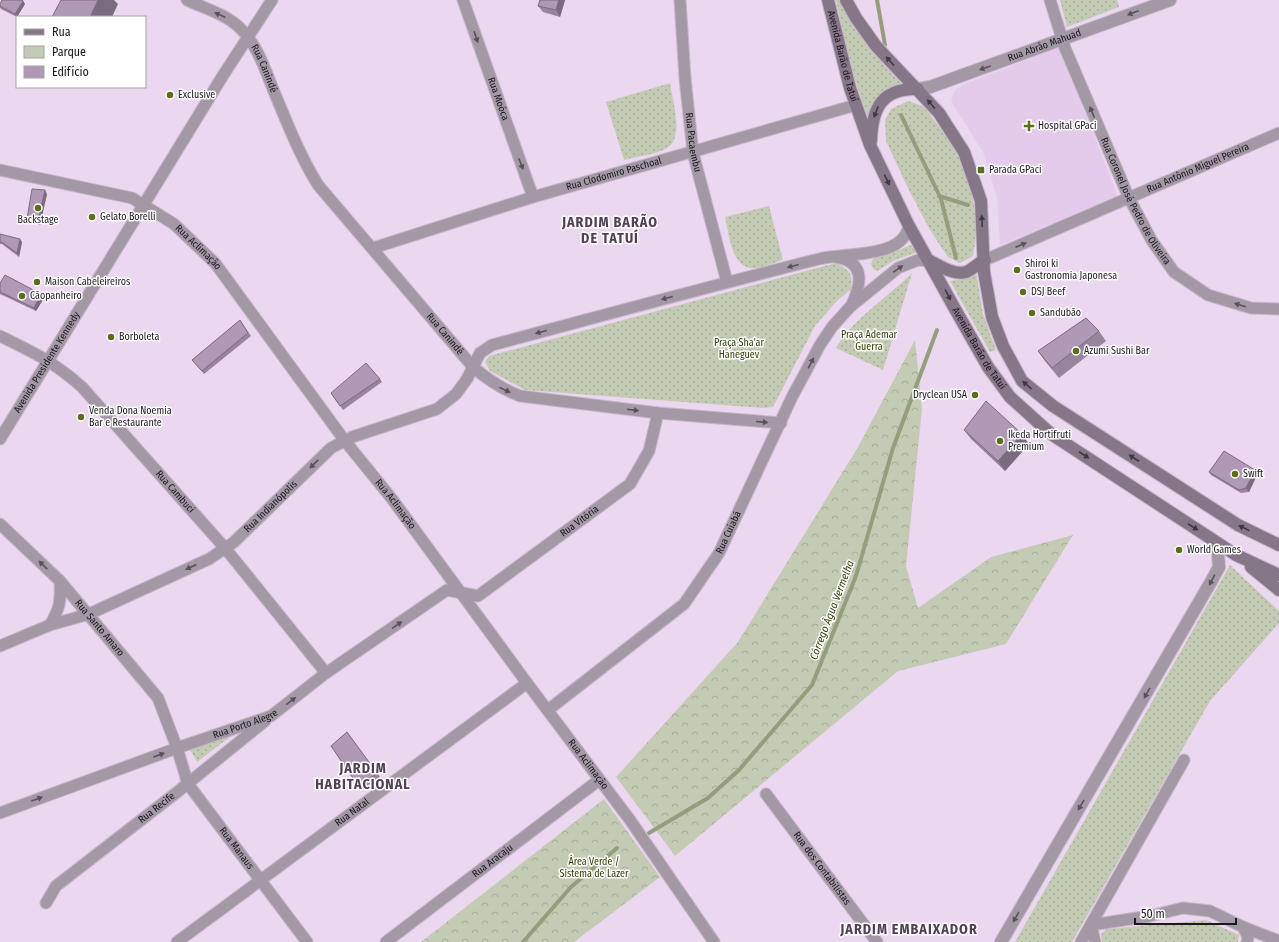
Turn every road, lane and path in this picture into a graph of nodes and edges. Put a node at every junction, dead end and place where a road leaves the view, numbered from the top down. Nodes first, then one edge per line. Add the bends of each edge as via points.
1 (187, 0) edge
2 (272, 0) edge
3 (463, 0) edge
4 (680, 0) edge
5 (828, 0) edge
6 (846, 0) edge
7 (1050, 0) edge
8 (1168, 0) edge
9 (247, 37) junction
10 (1062, 40) junction
11 (918, 89) junction
12 (856, 105) junction
13 (1279, 133) edge
14 (870, 145) junction
15 (694, 153) junction
16 (0, 170) edge
17 (533, 197) junction
18 (1129, 198) junction
19 (144, 204) junction
20 (909, 226) junction
21 (373, 248) junction
22 (830, 256) junction
23 (930, 260) junction
24 (985, 260) junction
25 (727, 282) junction
26 (850, 307) junction
27 (1279, 309) edge
28 (0, 336) edge
29 (48, 360) junction
30 (474, 367) junction
31 (658, 413) junction
32 (781, 423) junction
33 (0, 439) edge
34 (345, 441) junction
35 (0, 524) edge
36 (1217, 543) junction
37 (1279, 545) edge
38 (225, 548) junction
39 (1236, 555) junction
40 (1279, 574) edge
41 (60, 581) junction
42 (1279, 590) edge
43 (463, 594) junction
44 (89, 614) junction
45 (50, 625) junction
46 (0, 646) edge
47 (326, 673) junction
48 (527, 683) junction
49 (548, 710) junction
50 (271, 716) junction
51 (177, 748) junction
52 (1184, 760) dead end
53 (599, 780) junction
54 (188, 784) junction
55 (766, 794) dead end
56 (0, 813) edge
57 (261, 881) junction
58 (1107, 896) junction
59 (46, 903) dead end
60 (1113, 923) junction
61 (1091, 925) junction
62 (1243, 927) junction
63 (1279, 941) edge
64 (177, 942) edge
65 (307, 942) edge
66 (386, 942) edge
67 (714, 942) edge
68 (877, 942) edge
69 (1001, 942) edge
70 (1081, 942) edge
71 (1095, 942) edge
72 (1247, 942) edge

9 -> 1 street, Rua Canindé via 227,18
2 - 9 street, Avenida Presidente Kennedy
3 -> 17 street, Rua Moóca
4 - 15 street, Rua Pacaembu via 685,78
5 - 12 main road, Avenida Barão de Tatuí
11 -> 6 main road, Avenida Barão de Tatuí via 876,46
7 - 10 street, Rua Coronel José Pedro de Oliveira
8 -> 10 street, Rua Abrão Mahuad
9 - 19 street, Avenida Presidente Kennedy
9 - 21 street, Rua Canindé via 258,53 302,159 318,185
10 -> 11 street, Rua Abrão Mahuad
18 -> 10 street, Rua Coronel José Pedro de Oliveira
11 -> 14 main road via 906,88 895,91 878,105 873,119
24 -> 11 main road, Avenida Barão de Tatuí via 981,201 964,152 939,113
12 - 14 main road, Avenida Barão de Tatuí
12 - 15 street, Rua Clodomiro Paschoal
13 - 18 street, Rua Antônio Miguel Pereira
14 -> 20 main road, Avenida Barão de Tatuí
15 - 17 street, Rua Clodomiro Paschoal
15 - 25 street, Rua Pacaembu
16 - 19 street, Rua Aclimação via 132,198
17 - 21 street, Rua Clodomiro Paschoal
24 -> 18 street, Rua Antônio Miguel Pereira
27 -> 18 street, Rua Coronel José Pedro de Oliveira via 1251,308 1208,295 1174,272 1152,241
19 - 29 street, Avenida Presidente Kennedy
19 - 34 street, Rua Aclimação via 174,224 215,263
20 - 22 street, Rua Indianópolis via 907,234 895,246 884,250
20 - 23 main road, Avenida Barão de Tatuí
21 - 30 street, Rua Canindé
22 -> 25 street, Rua Indianópolis
22 - 26 street, Rua Cuiabá via 846,259 859,273 860,282
23 - 24 main road via 947,269 960,272 966,272
26 -> 23 street, Rua Cuiabá via 898,268 918,260
23 -> 36 main road, Avenida Barão de Tatuí via 988,367 1010,397 1051,434
37 -> 24 main road, Avenida Barão de Tatuí via 1238,525 1053,406 1022,381 1003,346 992,317 984,272
25 -> 30 street, Rua Indianópolis via 492,345 480,353
32 -> 26 street, Rua Cuiabá via 820,345
28 - 29 street, Rua Cambuci
29 - 33 street, Avenida Presidente Kennedy
29 - 38 street, Rua Cambuci via 82,387
30 -> 31 street, Rua Canindé via 489,381 505,391 520,396
30 - 34 street, Rua Indianópolis via 456,394 437,409
31 -> 32 street, Rua Canindé
31 - 43 street, Rua Vitória via 650,451 630,484 478,596
32 - 49 street, Rua Cuiabá via 719,553 684,604
34 -> 38 street, Rua Indianópolis via 331,448
34 - 43 street, Rua Aclimação
41 -> 35 street, Rua Santo Amaro
36 - 39 main road, Avenida Barão de Tatuí
36 -> 69 street via 1219,567 1212,580
38 -> 44 street, Rua Indianópolis via 209,559
38 - 47 street, Rua Cambuci
39 - 40 main road, Avenida Barão de Tatuí
39 - 42 main road
41 - 44 street, Rua Santo Amaro
41 - 45 street via 61,600 58,612
47 -> 43 street, Rua Porto Alegre via 447,590
43 - 48 street, Rua Aclimação
44 - 45 street, Rua Indianópolis
44 - 51 street, Rua Santo Amaro via 158,698
45 - 46 street, Rua Indianópolis
50 -> 47 street, Rua Porto Alegre
48 - 49 street, Rua Aclimação
48 - 57 street, Rua Natal
49 - 53 street, Rua Aclimação
50 - 51 street, Rua Porto Alegre
50 - 54 street, Rua Recife
51 - 54 street, Rua Manaus
56 -> 51 street, Rua Porto Alegre
52 - 58 street
53 - 66 street, Rua Aracaju
53 - 67 street, Rua Aclimação via 630,820
54 - 57 street, Rua Manaus
54 - 59 street, Rua Recife via 56,886
55 - 68 street, Rua dos Contabilistas
57 - 64 street, Rua Natal
57 - 65 street, Rua Manaus
58 - 60 street via 1107,906
58 - 61 street
60 - 61 street
60 - 62 street via 1183,908 1210,911
61 - 70 street
61 - 71 street
62 - 63 street
62 - 72 street via 1248,937

